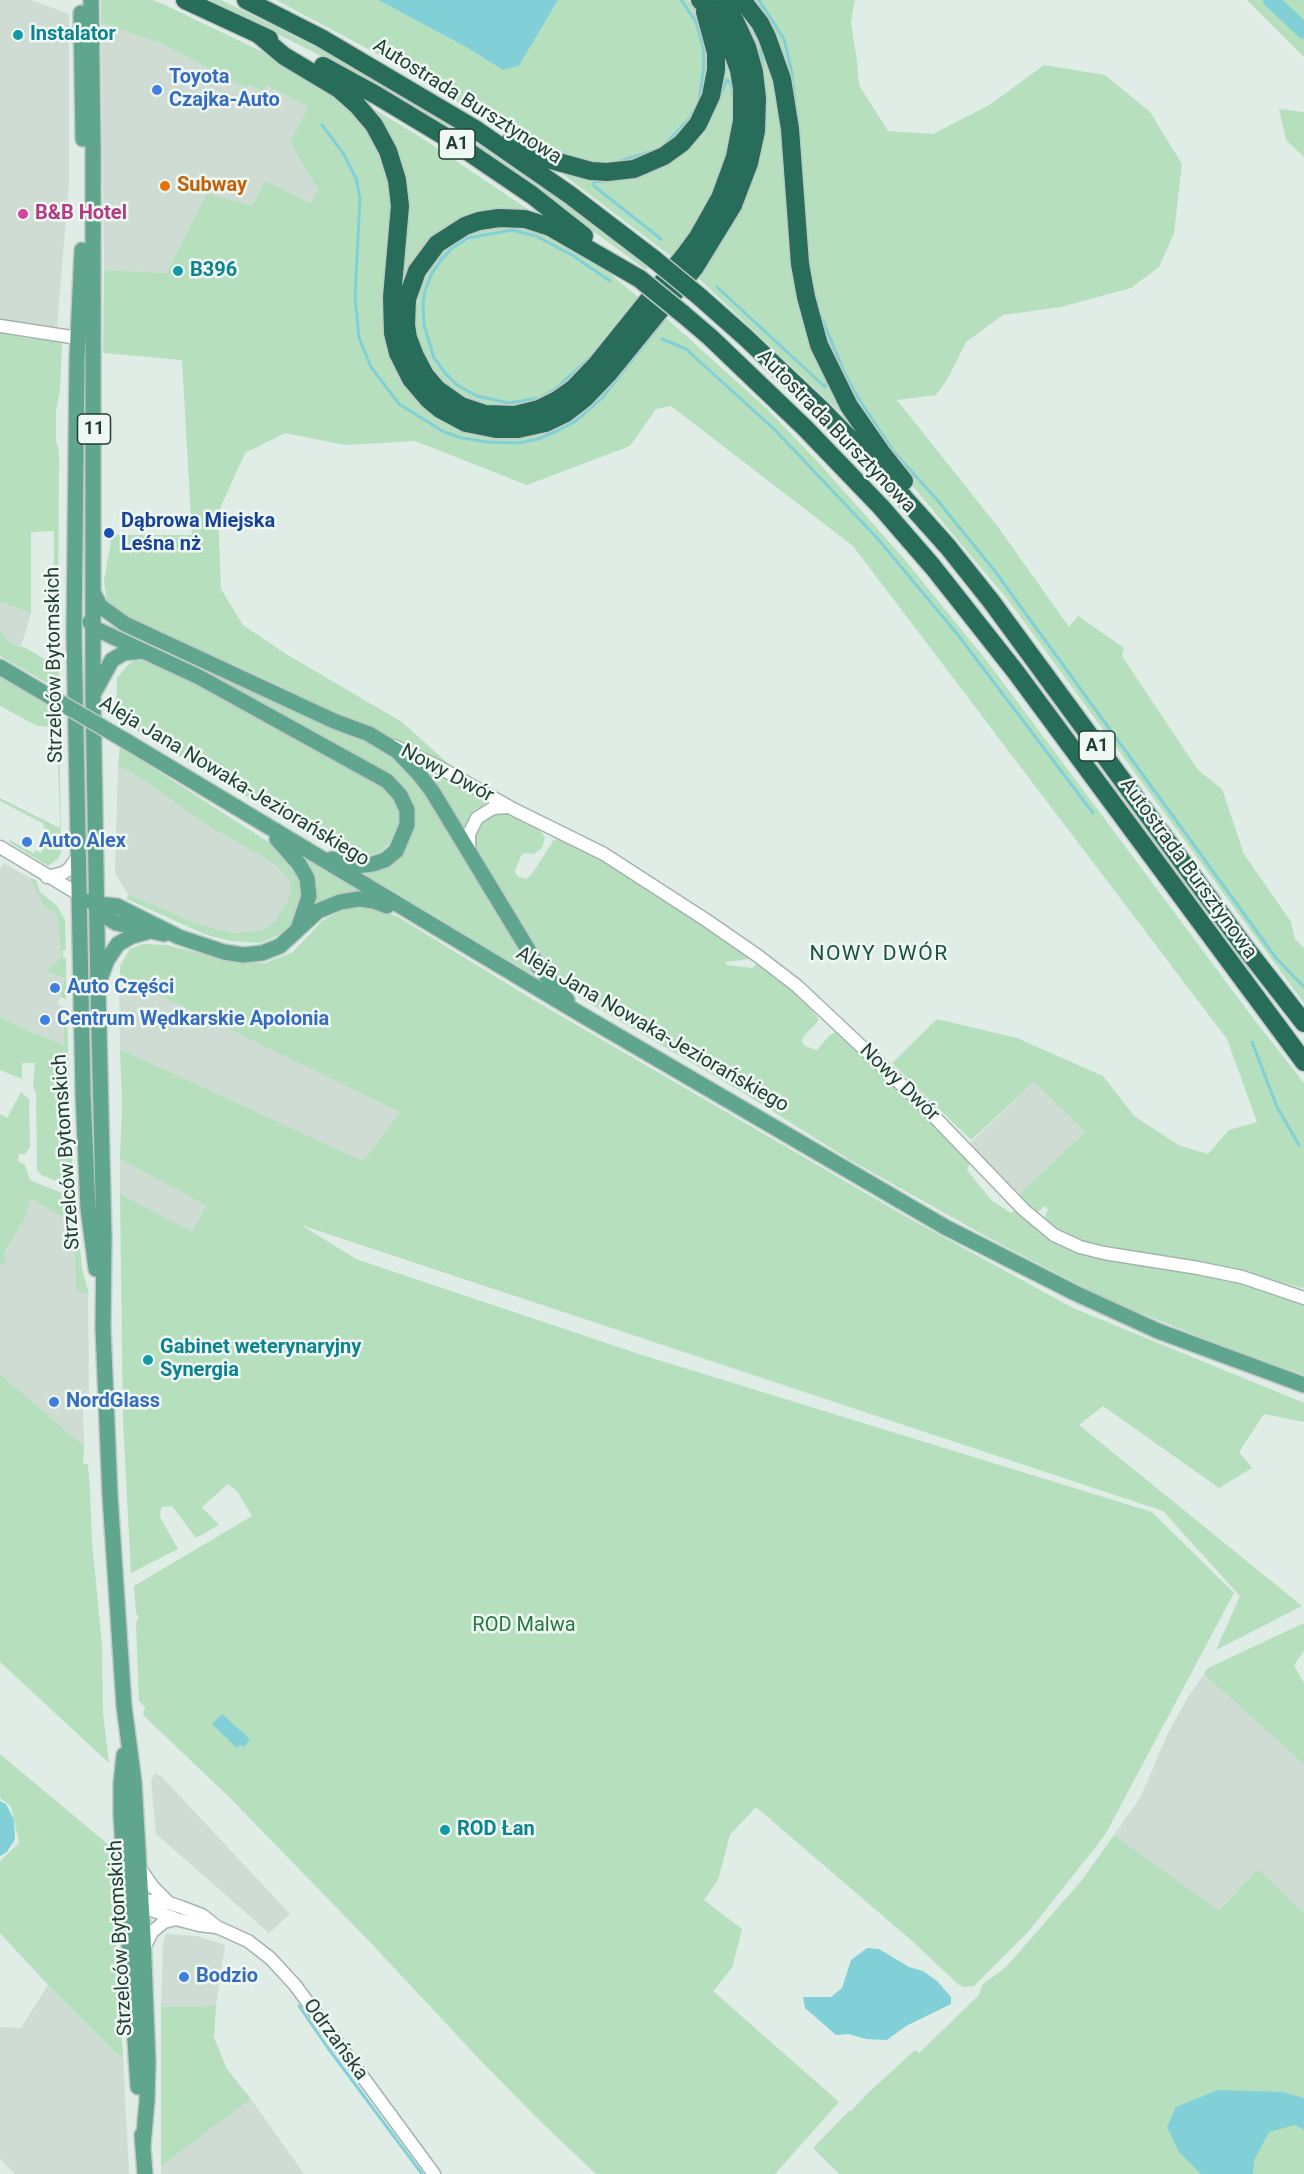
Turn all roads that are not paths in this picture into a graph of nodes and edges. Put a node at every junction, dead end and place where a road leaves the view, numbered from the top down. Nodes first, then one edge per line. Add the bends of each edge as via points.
1 (81, 0) edge
2 (91, 0) edge
3 (185, 0) edge
4 (246, 0) edge
5 (722, 0) edge
6 (742, 0) edge
7 (701, 2) edge
8 (258, 34) junction
9 (446, 111) junction
10 (640, 279) junction
11 (0, 326) edge
12 (78, 338) junction
13 (948, 547) junction
14 (74, 586) junction
15 (94, 594) junction
16 (125, 624) junction
17 (94, 628) junction
18 (145, 651) junction
19 (74, 652) junction
20 (0, 667) edge
21 (93, 694) junction
22 (380, 740) junction
23 (513, 809) junction
24 (260, 823) junction
25 (0, 847) edge
26 (469, 850) junction
27 (308, 851) junction
28 (80, 854) junction
29 (97, 860) junction
30 (47, 877) junction
31 (80, 896) junction
32 (97, 904) junction
33 (117, 906) junction
34 (429, 923) junction
35 (297, 930) junction
36 (147, 932) junction
37 (179, 937) junction
38 (98, 988) junction
39 (577, 1012) junction
40 (1304, 1023) edge
41 (1304, 1062) edge
42 (1304, 1298) edge
43 (103, 1328) junction
44 (1304, 1385) edge
45 (132, 1866) junction
46 (169, 1903) junction
47 (141, 1904) junction
48 (128, 1918) junction
49 (176, 1919) junction
50 (217, 1927) junction
51 (144, 1949) junction
52 (143, 2146) junction
53 (145, 2174) edge
54 (434, 2174) edge

1 - 12 main road, Strzelców Bytomskich / 11 via 83,217
2 - 15 main road, Strzelców Bytomskich / 11
3 - 8 highway, Autostrada Bursztynowa / A1
4 - 9 highway, Autostrada Bursztynowa / A1 via 321,38
5 - 8 highway via 747,47 757,98 756,131 749,163 733,206 695,267 584,399 545,423 518,429 466,423 440,409 411,379 398,353 393,327 400,206 388,152 374,125 357,105
6 - 13 highway via 760,23 783,79 800,264 819,345 849,406 936,521
7 - 9 highway via 716,53 711,96 703,116 687,137 655,161 634,169 607,172 567,166
7 - 10 highway via 726,33 739,70 742,121 735,157 720,198 698,237 596,365 574,388 539,409 514,415 485,414 461,406 437,389 425,375 408,338 407,299 421,264 453,232 479,221 525,219 550,227
8 - 10 highway, Autostrada Bursztynowa / A1 via 376,95 454,142 532,195
9 - 13 highway, Autostrada Bursztynowa / A1, bridge via 570,195 700,297 821,409
10 - 41 highway, Autostrada Bursztynowa / A1, bridge via 710,337 805,428 933,567
11 - 12 street
12 - 14 main road, Strzelców Bytomskich / 11
13 - 40 highway, Autostrada Bursztynowa / A1
14 - 17 main road
14 - 19 main road, Strzelców Bytomskich / 11
15 - 16 main road via 100,606
15 - 17 main road, Strzelców Bytomskich / 11
16 - 17 main road
16 - 22 main road
17 - 18 main road
17 - 19 main road via 82,637
17 - 21 main road, Strzelców Bytomskich / 11
18 - 21 main road via 124,653 112,660
18 - 27 main road via 362,766 387,781 400,795 407,810 407,825 396,851 385,860 355,866
19 - 28 main road, Strzelców Bytomskich / 11
20 - 24 main road, Aleja Jana Nowaka-Jeziorańskiego, bridge
21 - 29 main road, Strzelców Bytomskich / 11
22 - 23 street, Nowy Dwór via 437,766
22 - 26 main road via 418,773
23 - 26 street, Nowy Dwór via 500,807 481,814 470,829
23 - 42 street, Nowy Dwór via 604,854 780,972 897,1080 1024,1210 1054,1235 1104,1253 1242,1277
24 - 27 main road, Aleja Jana Nowaka-Jeziorańskiego
24 - 35 main road via 287,849 307,878 309,896
25 - 30 street
26 - 39 main road via 538,966
27 - 34 main road, Aleja Jana Nowaka-Jeziorańskiego
28 - 30 street via 69,870
28 - 31 main road, Strzelców Bytomskich / 11
29 - 32 main road, Strzelców Bytomskich / 11
29 - 33 main road
30 - 31 street
31 - 32 main road
31 - 43 main road, Strzelców Bytomskich / 11 via 78,939 88,1197
32 - 33 main road
32 - 36 main road via 116,923
32 - 38 main road, Strzelców Bytomskich / 11
33 - 37 main road
34 - 35 main road via 359,899 318,911
34 - 39 main road, Aleja Jana Nowaka-Jeziorańskiego
35 - 37 main road via 280,946 254,954 233,954
36 - 37 main road
36 - 38 main road via 114,948
38 - 43 main road, Strzelców Bytomskich / 11 via 105,1238
39 - 44 main road, Aleja Jana Nowaka-Jeziorańskiego via 1000,1256 1158,1331
43 - 45 main road, Strzelców Bytomskich / 11 via 126,1728 121,1784
45 - 46 street
45 - 47 main road, Strzelców Bytomskich / 11
45 - 48 main road, Strzelców Bytomskich / 11
46 - 47 street
46 - 50 street via 202,1915
47 - 48 street
47 - 49 street
47 - 51 main road, Strzelców Bytomskich / 11
48 - 52 main road, Strzelców Bytomskich / 11
49 - 50 street
49 - 51 street via 152,1932
50 - 54 street, Odrzańska via 254,1946 282,1969
51 - 52 main road, Strzelców Bytomskich / 11 via 148,2061
52 - 53 main road, Strzelców Bytomskich / 11

